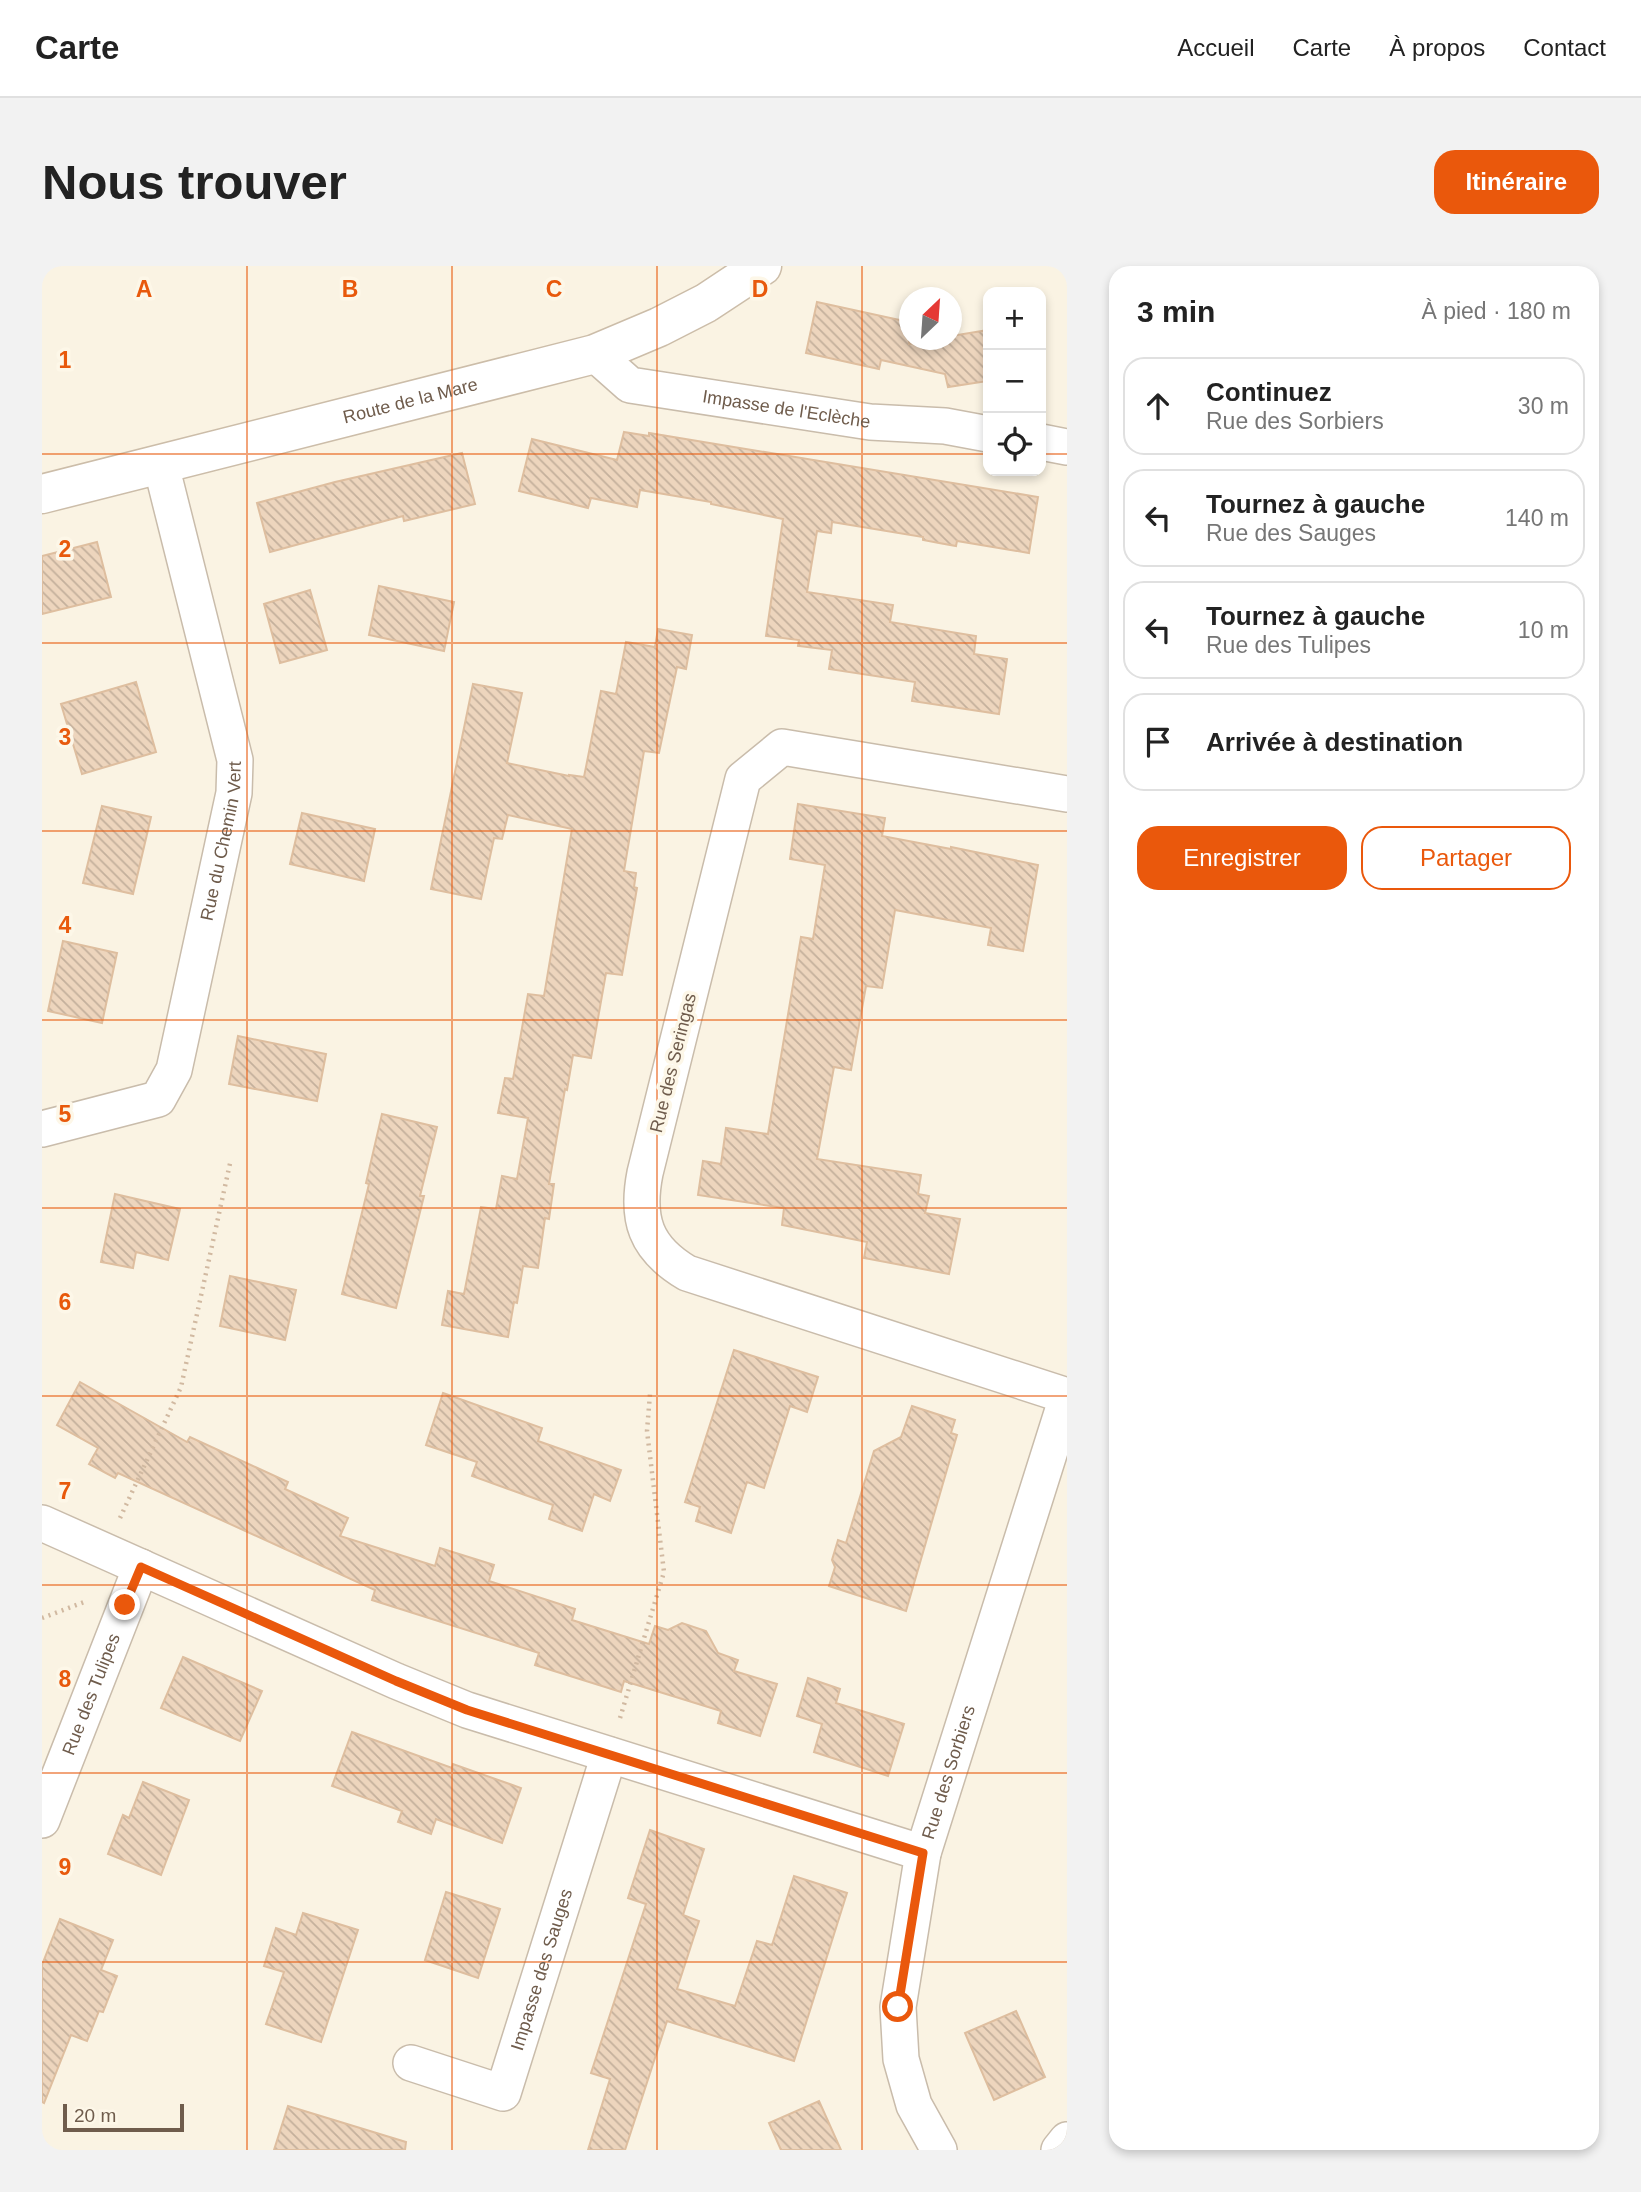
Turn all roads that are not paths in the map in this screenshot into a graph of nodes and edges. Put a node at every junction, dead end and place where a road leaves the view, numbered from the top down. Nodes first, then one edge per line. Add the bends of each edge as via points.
1 (762, 266) edge
2 (595, 354) junction
3 (983, 433) edge
4 (1046, 443) edge
5 (1067, 447) edge
6 (161, 465) junction
7 (42, 495) edge
8 (1067, 794) edge
9 (42, 1129) edge
10 (1067, 1396) edge
11 (42, 1523) edge
12 (141, 1567) junction
13 (609, 1755) junction
14 (42, 1821) edge
15 (923, 1853) junction
16 (411, 2063) dead end
17 (1067, 2140) edge
18 (939, 2150) edge
19 (1059, 2150) edge

1 - 2 street, Route de la Mare via 706,303
2 - 3 street, Impasse de l'Eclèche via 630,385 870,422
2 - 6 street, Route de la Mare
4 - 5 street
6 - 7 street, Route de la Mare
6 - 9 street, Rue du Chemin Vert via 235,760 234,793 174,1070 158,1099
8 - 10 street, Rue des Seringas via 782,747 743,779 641,1192 641,1213 654,1247 687,1273
10 - 15 street, Rue des Sorbiers
11 - 12 street
12 - 13 street via 455,1705
12 - 14 street, Rue des Tulipes
13 - 15 street
13 - 16 street, Impasse des Sauges via 503,2093
15 - 18 street, Rue des Sorbiers via 898,2007 901,2059 914,2105
17 - 19 street

